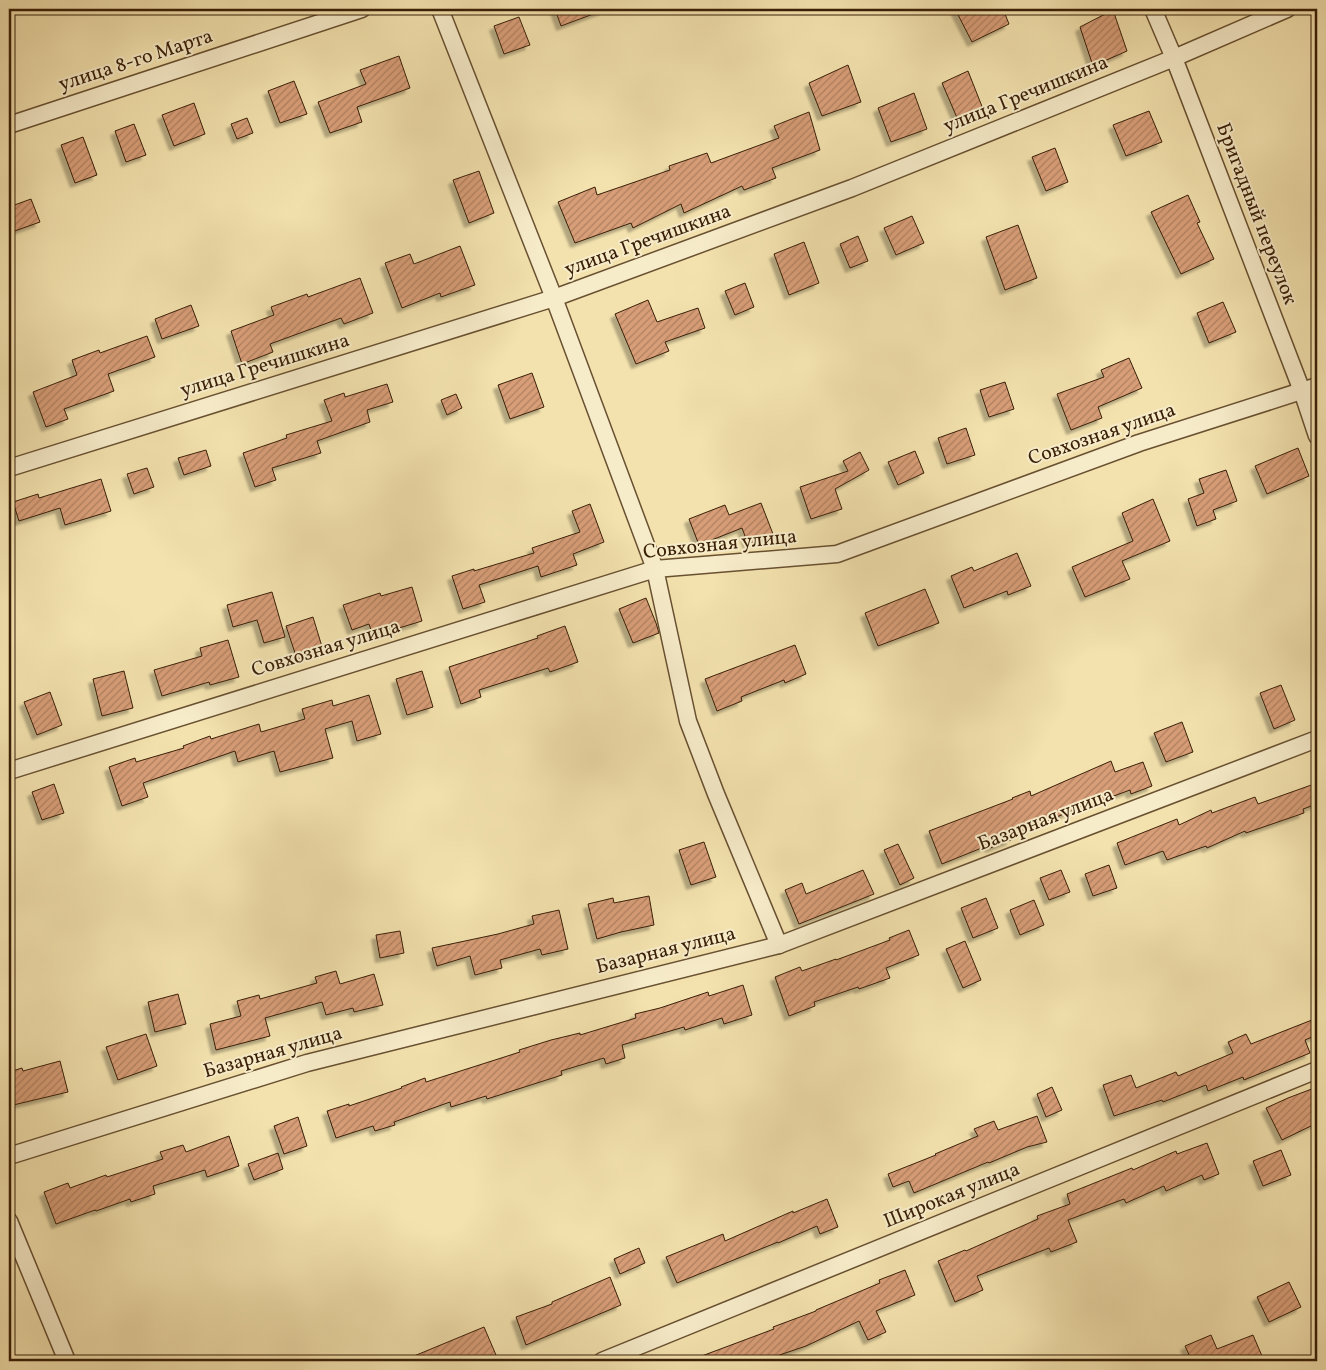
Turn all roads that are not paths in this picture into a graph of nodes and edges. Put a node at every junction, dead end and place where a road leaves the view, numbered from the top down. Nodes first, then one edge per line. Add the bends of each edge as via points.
1 (362, 9) edge
2 (440, 9) edge
3 (1153, 9) edge
4 (1287, 9) edge
5 (1174, 58) junction
6 (9, 125) edge
7 (554, 298) junction
8 (1310, 389) edge
9 (1317, 436) edge
10 (9, 468) edge
11 (655, 569) junction
12 (1317, 739) edge
13 (9, 771) edge
14 (779, 945) junction
15 (1317, 1070) edge
16 (9, 1156) edge
17 (9, 1221) edge
18 (67, 1361) edge
19 (602, 1361) edge

1 - 6 street, улица 8-го Марта
2 - 7 street
3 - 5 street, Бригадный переулок
4 - 5 street, улица Гречишкина
5 - 7 street, улица Гречишкина via 852,188
5 - 8 street, Бригадный переулок
7 - 10 street, улица Гречишкина
7 - 11 street
8 - 9 street, Бригадный переулок
8 - 11 street, Совхозная улица via 1139,443 837,554
11 - 13 street, Совхозная улица
11 - 14 street via 688,721
12 - 14 street, Базарная улица
14 - 16 street, Базарная улица via 307,1063
15 - 19 street, Широкая улица
17 - 18 street

